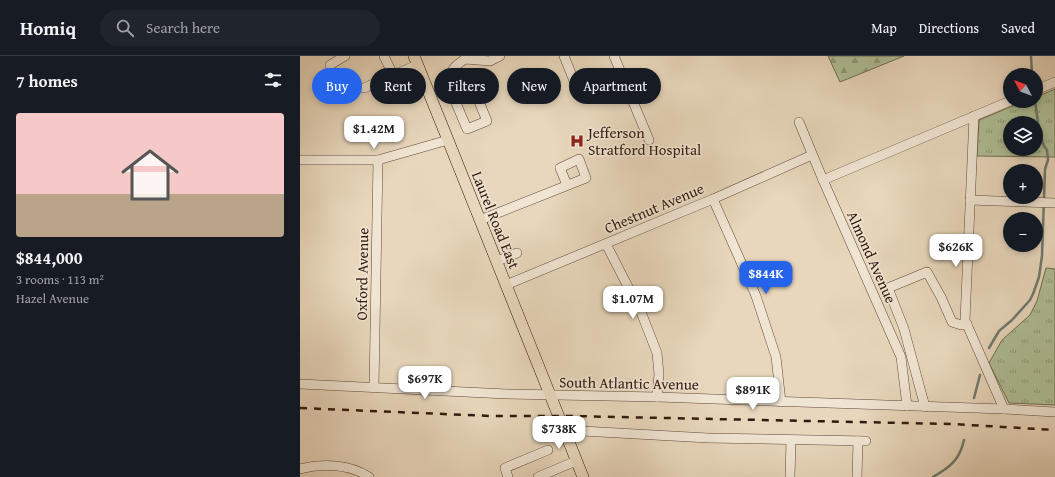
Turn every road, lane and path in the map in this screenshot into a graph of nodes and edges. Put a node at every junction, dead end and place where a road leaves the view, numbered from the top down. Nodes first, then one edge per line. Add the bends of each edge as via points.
1 (345, 56) edge
2 (384, 56) edge
3 (500, 56) edge
4 (564, 56) edge
5 (614, 56) edge
6 (415, 60) edge
7 (330, 65) dead end
8 (390, 68) edge
9 (403, 68) edge
10 (453, 68) edge
11 (569, 68) edge
12 (619, 68) edge
13 (452, 71) joint
14 (1055, 82) edge
15 (370, 85) edge
16 (1043, 87) edge
17 (364, 88) dead end
18 (634, 104) edge
19 (1003, 104) edge
20 (974, 116) junction
21 (799, 122) dead end
22 (448, 140) junction
23 (649, 140) dead end
24 (812, 155) junction
25 (300, 160) edge
26 (378, 160) junction
27 (823, 180) junction
28 (567, 185) dead end
29 (713, 200) junction
30 (970, 200) junction
31 (1055, 203) edge
32 (480, 220) junction
33 (606, 244) junction
34 (517, 253) dead end
35 (497, 261) junction
36 (506, 285) junction
37 (967, 324) junction
38 (300, 384) edge
39 (374, 387) junction
40 (550, 395) junction
41 (657, 397) junction
42 (781, 402) junction
43 (907, 406) junction
44 (925, 407) junction
45 (1004, 409) junction
46 (1055, 412) edge
47 (564, 430) junction
48 (791, 440) junction
49 (548, 450) dead end
50 (576, 461) junction
51 (300, 469) edge
52 (369, 477) edge
53 (508, 477) edge
54 (538, 477) edge
55 (583, 477) edge
56 (790, 477) edge
57 (857, 477) edge

1 - 7 street
2 - 8 street
3 - 10 street via 490,61 465,59
4 - 11 street
5 - 12 street
6 - 9 street
6 - 22 main road, Laurel Road East
13 - 13 street via 448,84 467,129 487,121 468,75
14 - 16 street
15 - 17 street
18 - 23 street
19 - 20 street
20 - 27 street
20 - 30 street
21 - 24 street, Almond Avenue
22 - 26 street
22 - 32 main road, Laurel Road East
24 - 27 street, Almond Avenue
24 - 29 street, Chestnut Avenue
25 - 26 street
26 - 39 street, Oxford Avenue
27 - 43 street, Almond Avenue via 901,358
28 - 32 street
29 - 33 street, Chestnut Avenue
29 - 42 street via 756,296 772,343
30 - 31 street
30 - 37 street via 965,301
32 - 35 main road, Laurel Road East
33 - 36 street, Chestnut Avenue
33 - 41 street via 641,312 657,353
34 - 35 street
35 - 36 main road, Laurel Road East
36 - 40 main road, Laurel Road East
37 - 44 street via 952,322 927,272 888,288 904,329
37 - 45 street
38 - 39 street, South Atlantic Avenue
39 - 40 street, South Atlantic Avenue
40 - 41 street, South Atlantic Avenue
40 - 47 main road, Laurel Road East
41 - 42 street, South Atlantic Avenue
42 - 43 street, South Atlantic Avenue
43 - 44 street, South Atlantic Avenue
44 - 45 street, South Atlantic Avenue
45 - 46 street, South Atlantic Avenue
47 - 48 street
47 - 50 main road, Laurel Road East
48 - 56 street
48 - 57 street via 862,441
49 - 53 street via 505,468
50 - 54 street
50 - 55 main road, Laurel Road East
51 - 52 street via 315,466 342,467 356,470

